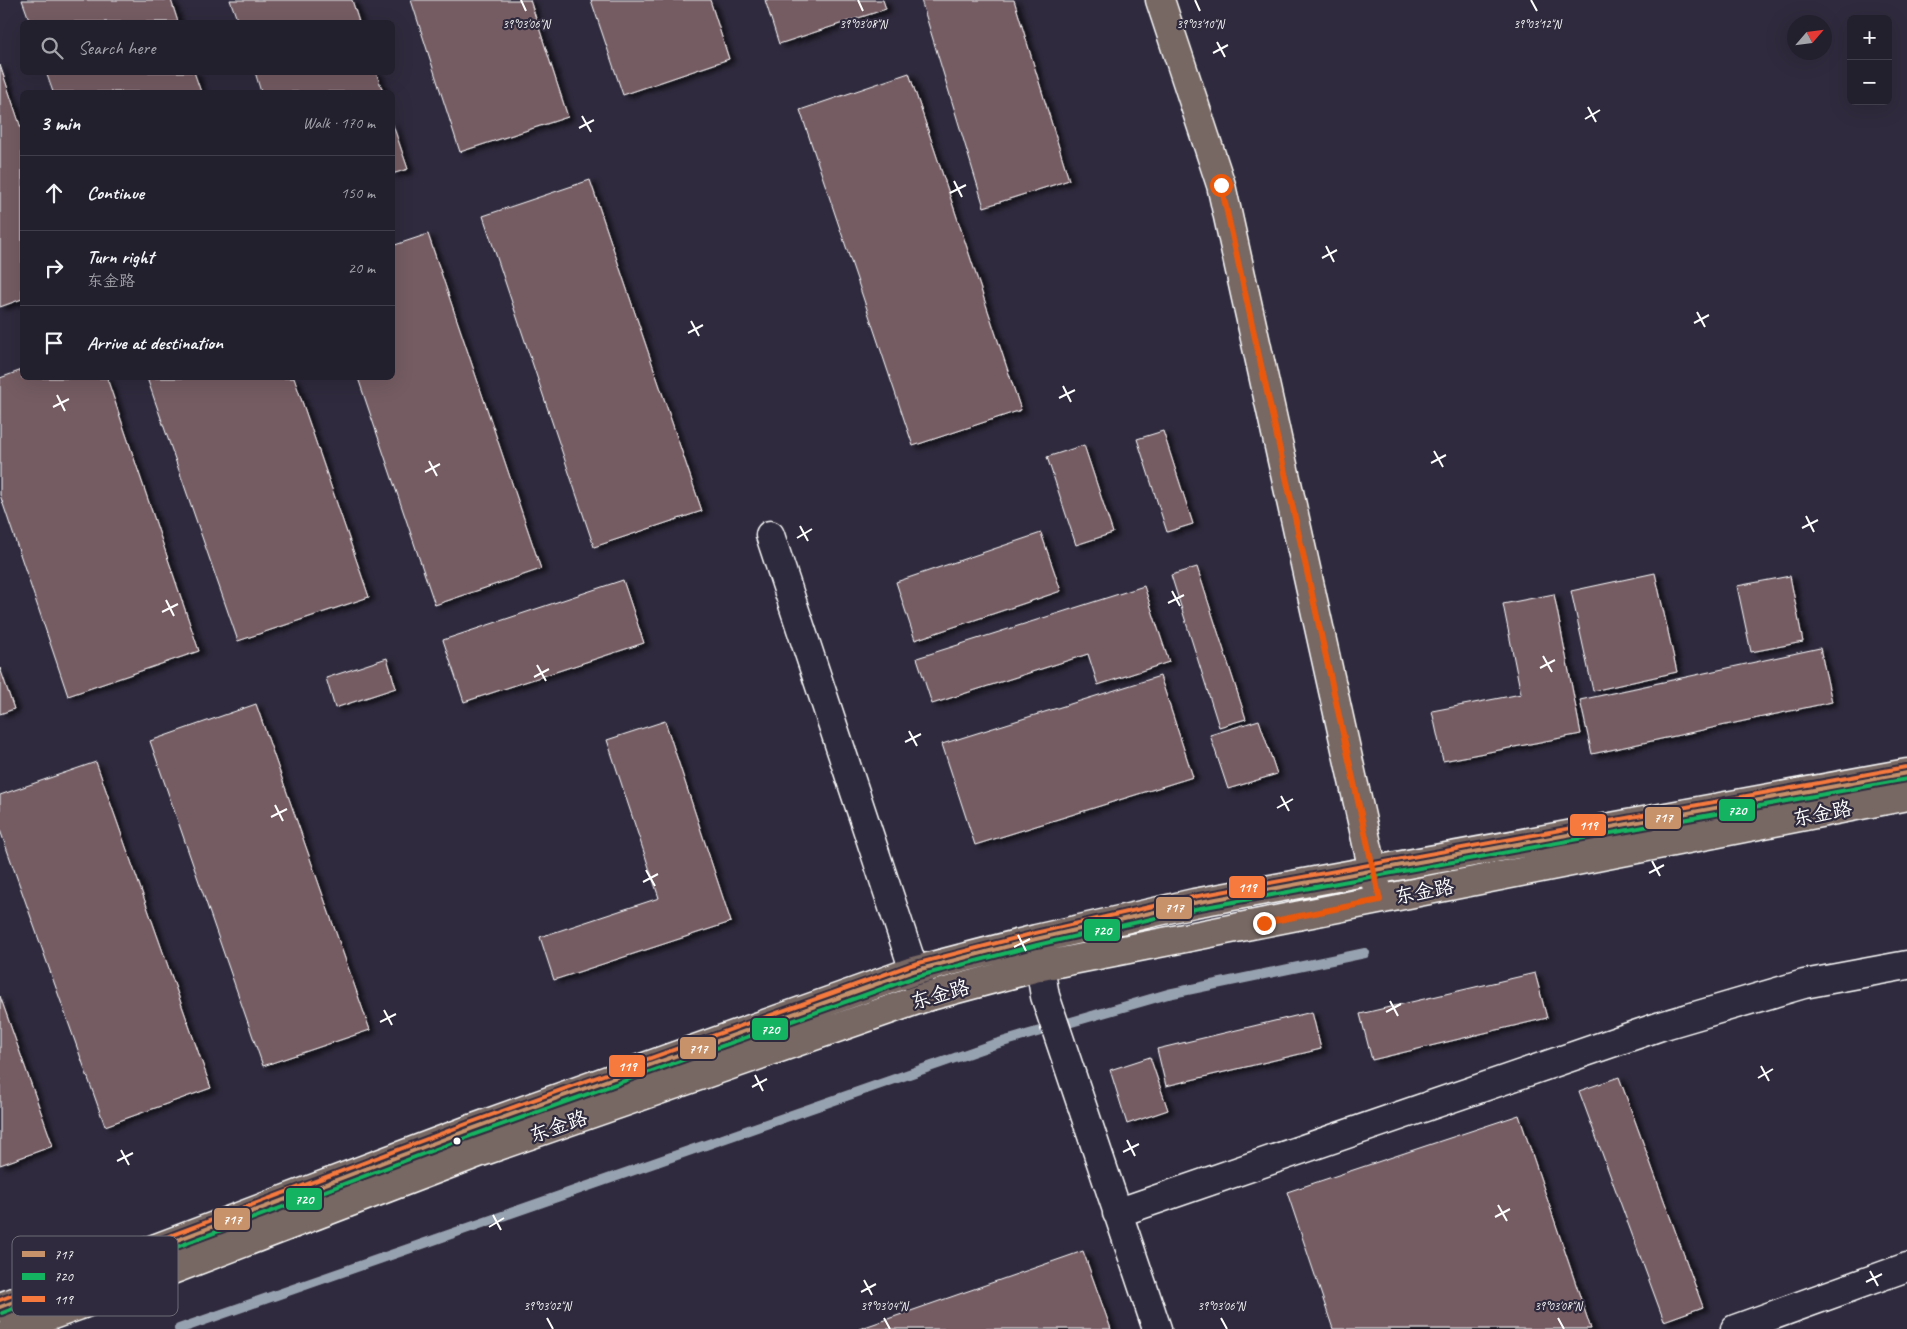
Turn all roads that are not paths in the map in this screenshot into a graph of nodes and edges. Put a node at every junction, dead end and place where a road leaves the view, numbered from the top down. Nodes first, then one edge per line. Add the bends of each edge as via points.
1 (1160, 0) edge
2 (770, 535) dead end
3 (1907, 773) edge
4 (1907, 796) edge
5 (1374, 871) junction
6 (1380, 900) junction
7 (1036, 939) junction
8 (1907, 965) edge
9 (1042, 966) junction
10 (913, 971) junction
11 (923, 998) junction
12 (1117, 1214) junction
13 (178, 1240) edge
14 (1907, 1267) edge
15 (178, 1268) edge
16 (12, 1302) edge
17 (0, 1307) edge
18 (49, 1316) edge
19 (12, 1329) edge
20 (1157, 1329) edge
21 (1735, 1329) edge

1 - 5 main road via 1221,185
2 - 10 lane
3 - 5 main road, 东金路
4 - 6 main road, 东金路
5 - 6 main road
5 - 7 main road, 东金路 via 1194,903
6 - 9 main road, 东金路
7 - 9 lane
7 - 10 main road, 东金路
8 - 12 lane via 1804,984 1660,1026
9 - 11 main road, 东金路
9 - 12 lane via 1045,996
10 - 11 lane
10 - 13 main road, 东金路 via 462,1132
11 - 15 main road, 东金路 via 481,1152
12 - 20 lane
14 - 21 lane
16 - 17 main road, 东金路
18 - 19 main road, 东金路

